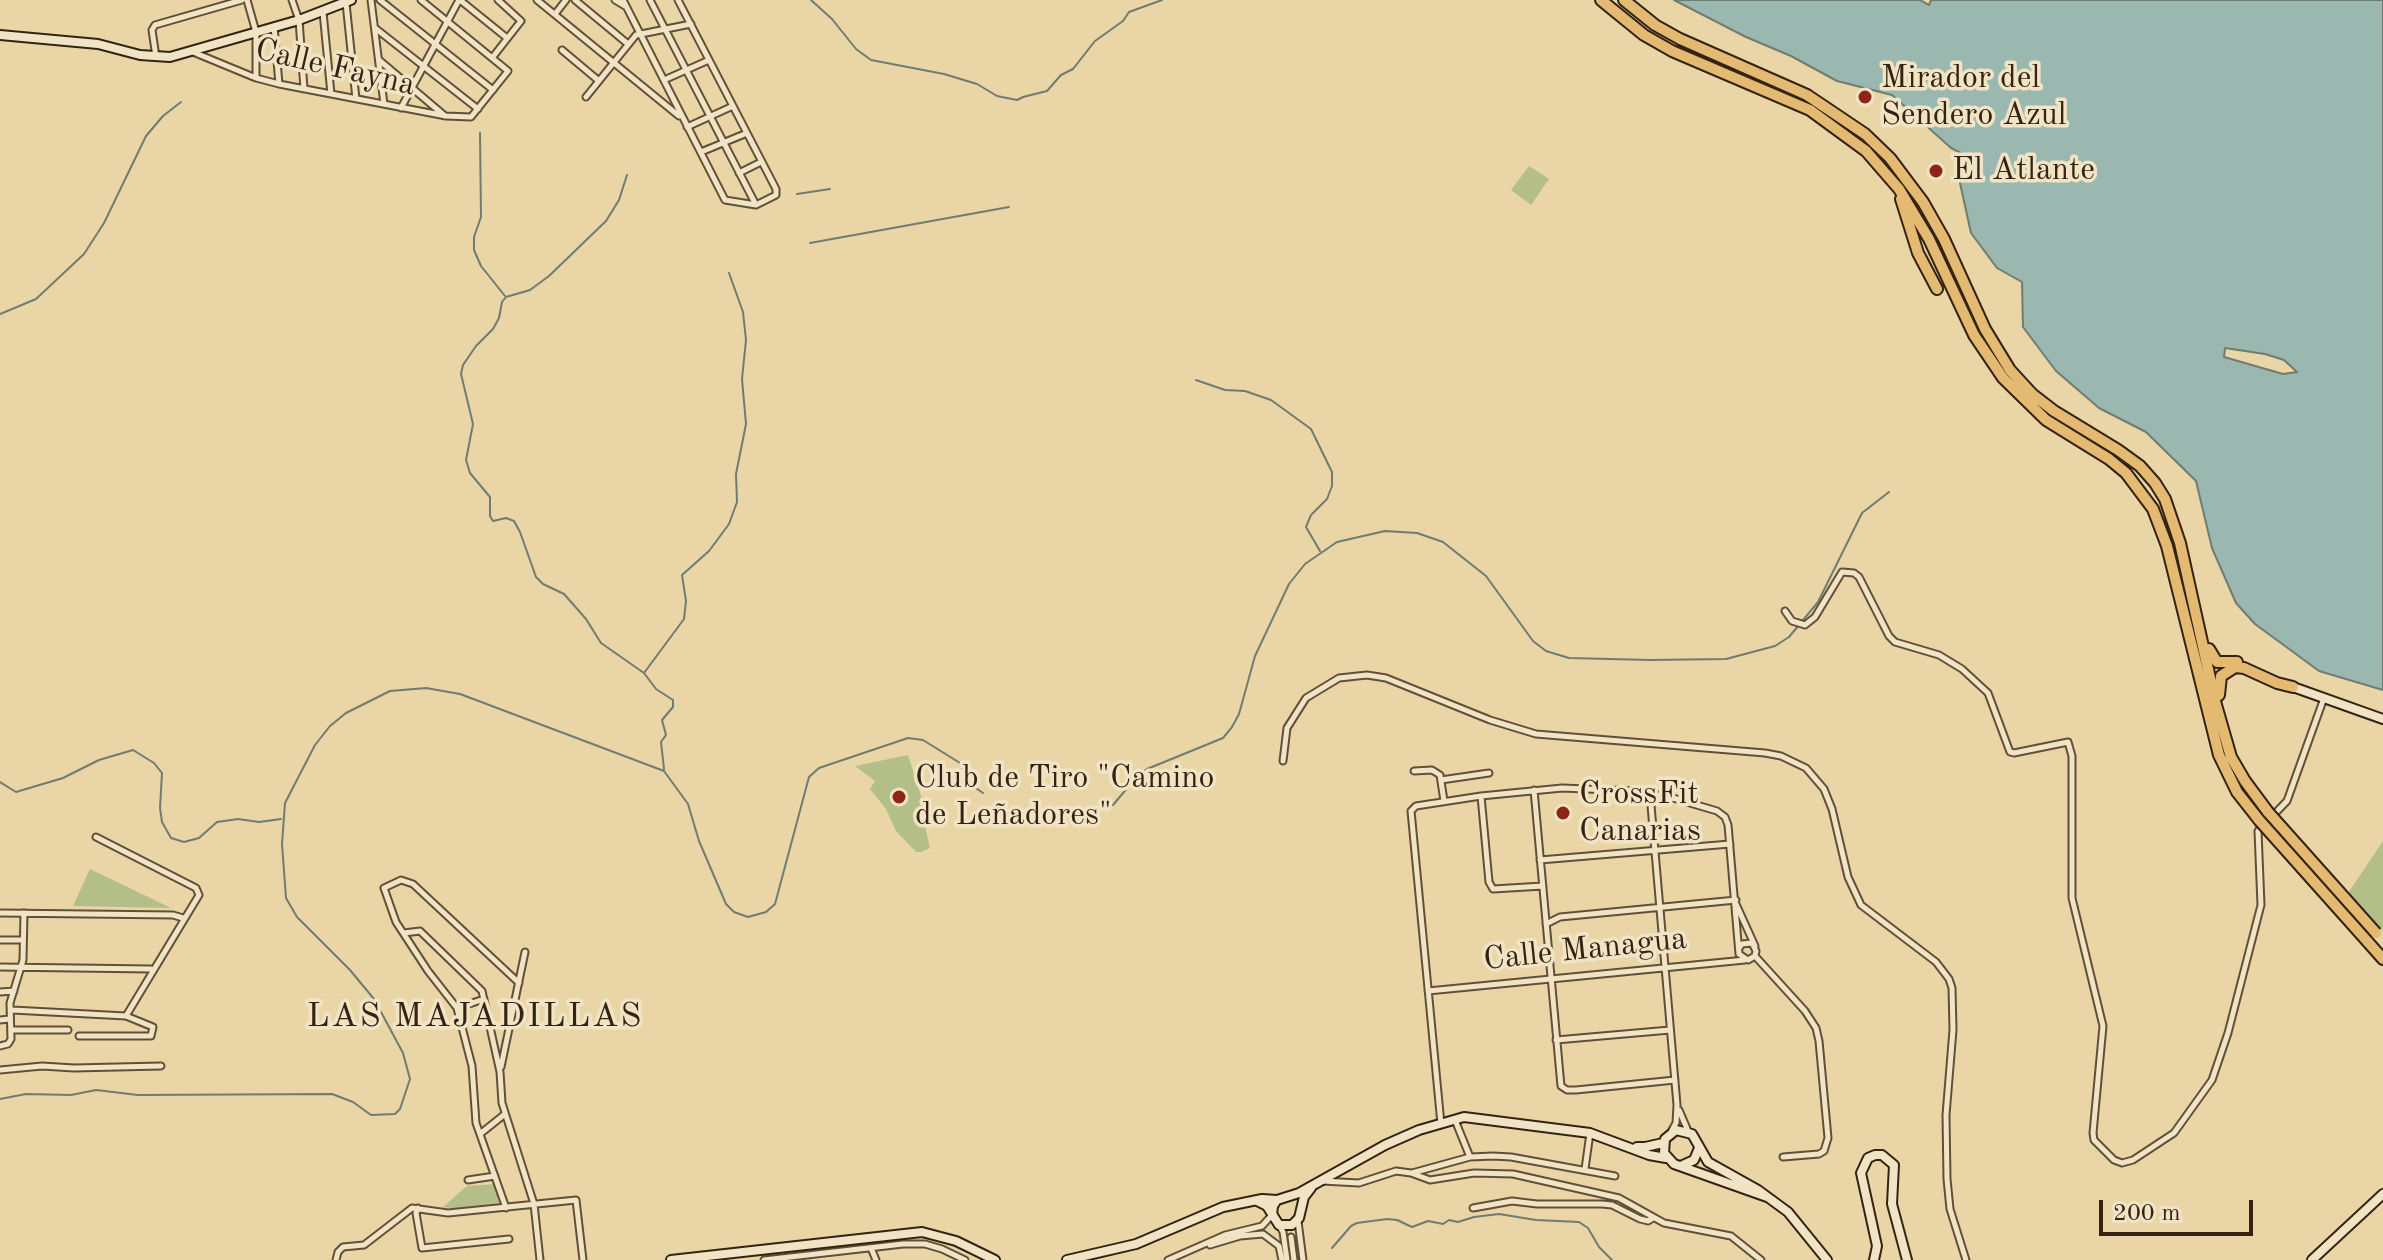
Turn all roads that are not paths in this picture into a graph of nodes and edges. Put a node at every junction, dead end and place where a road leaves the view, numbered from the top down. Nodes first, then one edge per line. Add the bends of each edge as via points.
1 (244, 0) edge
2 (292, 0) edge
3 (371, 0) edge
4 (380, 0) edge
5 (421, 0) edge
6 (459, 0) edge
7 (498, 0) edge
8 (537, 0) edge
9 (566, 0) edge
10 (575, 0) edge
11 (615, 0) edge
12 (650, 0) edge
13 (678, 0) edge
14 (1601, 0) edge
15 (1624, 0) edge
16 (349, 1) edge
17 (624, 3) edge
18 (323, 11) junction
19 (555, 14) junction
20 (299, 20) junction
21 (447, 21) junction
22 (691, 24) junction
23 (274, 26) junction
24 (375, 28) junction
25 (665, 29) junction
26 (256, 32) junction
27 (639, 33) junction
28 (0, 35) edge
29 (507, 38) junction
30 (434, 43) junction
31 (628, 44) junction
32 (562, 50) dead end
33 (192, 51) junction
34 (157, 58) junction
35 (492, 58) junction
36 (379, 60) junction
37 (709, 60) junction
38 (614, 63) junction
39 (422, 64) junction
40 (1751, 69) junction
41 (686, 70) junction
42 (256, 78) junction
43 (664, 80) junction
44 (599, 81) junction
45 (279, 84) junction
46 (410, 86) junction
47 (304, 89) junction
48 (493, 90) junction
49 (331, 94) junction
50 (586, 97) dead end
51 (356, 99) junction
52 (384, 104) junction
53 (733, 106) junction
54 (401, 108) junction
55 (478, 109) junction
56 (446, 116) junction
57 (710, 117) junction
58 (683, 119) junction
59 (1862, 125) dead end
60 (687, 127) junction
61 (747, 133) junction
62 (723, 143) junction
63 (1891, 151) dead end
64 (701, 152) junction
65 (761, 162) junction
66 (1883, 170) junction
67 (739, 173) junction
68 (756, 205) junction
69 (1944, 239) junction
70 (1937, 289) dead end
71 (2047, 429) dead end
72 (2126, 473) junction
73 (1785, 611) dead end
74 (2199, 622) junction
75 (2293, 687) junction
76 (2324, 698) junction
77 (2383, 719) edge
78 (1283, 761) dead end
79 (1414, 771) dead end
80 (1489, 773) dead end
81 (1441, 780) junction
82 (2245, 781) junction
83 (1534, 790) junction
84 (1650, 794) junction
85 (1481, 796) junction
86 (1444, 801) junction
87 (96, 837) dead end
88 (1730, 844) junction
89 (1654, 850) junction
90 (1540, 860) junction
91 (1543, 886) junction
92 (1736, 902) junction
93 (1659, 908) junction
94 (0, 913) edge
95 (24, 913) junction
96 (183, 918) junction
97 (1546, 924) junction
98 (404, 933) junction
99 (2380, 937) edge
100 (0, 940) edge
101 (23, 940) junction
102 (1755, 947) junction
103 (1739, 948) junction
104 (525, 952) dead end
105 (1755, 956) junction
106 (2383, 959) edge
107 (1748, 960) junction
108 (0, 967) edge
109 (22, 967) junction
110 (1665, 967) junction
111 (152, 969) junction
112 (1551, 977) junction
113 (519, 983) junction
114 (14, 991) junction
115 (1428, 991) junction
116 (0, 992) edge
117 (484, 999) junction
118 (457, 1008) junction
119 (12, 1010) junction
120 (126, 1016) junction
121 (9, 1019) junction
122 (0, 1020) edge
123 (11, 1030) junction
124 (68, 1030) dead end
125 (1670, 1030) junction
126 (79, 1036) dead end
127 (1556, 1040) junction
128 (0, 1046) edge
129 (161, 1066) dead end
130 (0, 1070) edge
131 (500, 1072) junction
132 (1675, 1080) junction
133 (1677, 1105) junction
134 (505, 1114) junction
135 (1455, 1119) junction
136 (1441, 1124) junction
137 (1688, 1131) junction
138 (1671, 1132) junction
139 (1590, 1133) junction
140 (480, 1134) junction
141 (1663, 1143) junction
142 (1628, 1146) junction
143 (1699, 1148) junction
144 (1470, 1157) junction
145 (1783, 1157) dead end
146 (1666, 1158) junction
147 (1683, 1165) junction
148 (1585, 1169) junction
149 (1411, 1173) junction
150 (495, 1176) junction
151 (1615, 1176) dead end
152 (468, 1180) dead end
153 (1321, 1180) junction
154 (2383, 1194) edge
155 (1767, 1197) junction
156 (1282, 1199) junction
157 (1252, 1201) junction
158 (534, 1204) junction
159 (418, 1208) junction
160 (506, 1208) junction
161 (1473, 1208) dead end
162 (1272, 1215) junction
163 (1299, 1215) junction
164 (1653, 1218) junction
165 (1279, 1225) junction
166 (1291, 1237) dead end
167 (509, 1239) dead end
168 (1201, 1247) junction
169 (871, 1248) junction
170 (815, 1257) edge
171 (708, 1258) edge
172 (336, 1260) edge
173 (540, 1260) edge
174 (583, 1260) edge
175 (671, 1260) edge
176 (764, 1260) edge
177 (876, 1260) edge
178 (965, 1260) edge
179 (995, 1260) edge
180 (1067, 1260) edge
181 (1168, 1260) edge
182 (1284, 1260) edge
183 (1294, 1260) edge
184 (1303, 1260) edge
185 (1761, 1260) edge
186 (1827, 1260) edge
187 (1874, 1260) edge
188 (1907, 1260) edge
189 (1966, 1260) edge
190 (2312, 1260) edge

1 - 26 street
1 - 34 street via 155,25
2 - 20 street
3 - 24 street
4 - 30 street
5 - 21 street
6 - 21 street
6 - 29 street
7 - 29 street via 521,18
8 - 19 street
9 - 19 street
10 - 31 street
11 - 17 street
12 - 25 street
13 - 22 street
14 - 66 highway via 1672,51 1810,110 1850,137
15 - 40 highway via 1680,39
16 - 18 street
16 - 51 street
17 - 27 street
18 - 20 street
18 - 49 street
19 - 38 street
20 - 23 street
20 - 47 street
21 - 30 street
21 - 35 street
22 - 25 street
22 - 37 street
23 - 26 street
23 - 45 street
24 - 36 street
24 - 39 street
25 - 27 street
25 - 41 street
26 - 33 street
26 - 42 street
27 - 31 street
27 - 43 street
28 - 34 street via 98,44
29 - 35 street
30 - 39 street
30 - 48 street
31 - 38 street
32 - 44 street
33 - 34 street
33 - 42 street, Calle Fayna
35 - 48 street via 508,71
36 - 46 street
36 - 52 street
37 - 41 street
37 - 53 street
38 - 44 street
38 - 58 street
39 - 46 street
39 - 55 street
40 - 59 highway via 1810,92
40 - 69 highway via 1807,95 1865,134 1910,182
41 - 43 street
41 - 57 street
42 - 45 street, Calle Fayna
43 - 58 street
44 - 50 street
45 - 47 street, Calle Fayna
46 - 54 street
46 - 56 street
47 - 49 street, Calle Fayna
48 - 55 street
49 - 51 street, Calle Fayna
51 - 52 street, Calle Fayna
52 - 54 street, Calle Fayna
53 - 57 street
53 - 61 street
54 - 56 street, Calle Fayna
55 - 56 street, Calle Fayna via 471,117
57 - 60 street
57 - 62 street
58 - 60 street
60 - 64 street
61 - 62 street
61 - 65 street
62 - 64 street
62 - 67 street
63 - 69 highway via 1923,191
64 - 68 street via 725,200
65 - 67 street
65 - 68 street via 776,195
66 - 70 highway via 1902,201 1918,253
66 - 72 highway via 1913,210 1974,335 2003,378 2046,420
67 - 68 street
69 - 74 highway via 2010,370 2032,394 2129,458 2155,483 2172,517
71 - 72 highway
72 - 106 highway, bridge via 2160,523 2219,755 2237,792
73 - 76 street via 1792,621 1805,625 1842,572 1854,573 1895,642 1939,655 1988,693 2010,752 2068,742 2072,898 2103,1026 2093,1133 2094,1140 2122,1163 2174,1133 2212,1080 2261,905 2258,831 2287,801
74 - 75 highway via 2217,662 2249,664
74 - 82 highway via 2224,737
75 - 76 street
75 - 82 highway via 2244,668 2231,668 2221,676 2222,715
76 - 77 street
78 - 189 street via 1287,728 1306,698 1339,678 1367,675 1536,734 1765,753 1806,768 1832,809 1858,901 1936,962 1952,988 1947,1179
79 - 81 street via 1432,770
80 - 81 street
81 - 86 street
82 - 99 highway, bridge
83 - 84 street
83 - 85 street
83 - 90 street
84 - 88 street via 1717,811 1725,817
84 - 89 street
85 - 86 street
85 - 91 street via 1493,889
86 - 115 street via 1411,811
87 - 96 street via 196,888 199,895
88 - 89 street
88 - 92 street
89 - 90 street
89 - 93 street
90 - 91 street
91 - 97 street
92 - 93 street
92 - 102 street
92 - 103 street
93 - 97 street via 1560,917
93 - 110 street
94 - 95 street
95 - 96 street
95 - 101 street
96 - 111 street
97 - 112 street
98 - 113 street via 384,888 401,880 413,884
98 - 117 street via 420,931 478,986
98 - 118 street
100 - 101 street
101 - 109 street
102 - 103 street via 1747,942
102 - 105 street
103 - 107 street
104 - 113 street
105 - 107 street
105 - 145 street via 1805,1011 1819,1041 1828,1138 1824,1151
107 - 110 street, Calle Managua
108 - 109 street
109 - 111 street
109 - 114 street
110 - 112 street, Calle Managua
110 - 125 street
111 - 120 street
112 - 115 street, Calle Managua
112 - 127 street
113 - 131 street
114 - 116 street
114 - 119 street
115 - 136 street
117 - 118 street
117 - 131 street
118 - 140 street via 470,1054
119 - 120 street
119 - 121 street
120 - 126 street via 153,1027 151,1036
121 - 122 street
121 - 123 street
123 - 124 street
123 - 128 street via 8,1044
125 - 127 street
125 - 132 street
127 - 132 street via 1560,1084 1570,1091
129 - 130 street
131 - 134 street
132 - 133 street
133 - 137 street
133 - 138 street
134 - 140 street
134 - 158 street
135 - 136 street
135 - 139 street via 1475,1117
135 - 144 street
136 - 153 street via 1385,1145
137 - 138 street
137 - 143 street
138 - 141 street
139 - 142 street
139 - 148 street
140 - 150 street
141 - 142 street
141 - 146 street
142 - 146 street
143 - 147 street via 1694,1160
143 - 155 street via 1708,1162
144 - 148 street via 1511,1157
144 - 149 street
146 - 147 street
147 - 155 street
148 - 151 street
149 - 153 street via 1392,1171 1359,1183
149 - 164 street via 1430,1180 1513,1174 1619,1198
150 - 152 street
150 - 160 street
153 - 156 street
153 - 163 street via 1306,1193
154 - 190 street
155 - 186 street via 1788,1212
156 - 157 street
156 - 162 street
156 - 163 street via 1297,1202
157 - 162 street via 1265,1204
157 - 180 street via 1223,1207 1136,1244
158 - 160 street
158 - 173 street
158 - 174 street via 576,1200
159 - 160 street via 448,1213
159 - 167 street via 422,1248
159 - 172 street via 407,1210 364,1245 343,1247
161 - 164 street via 1512,1201 1602,1204 1640,1219
162 - 165 street
162 - 168 street via 1262,1226
163 - 165 street via 1292,1225
163 - 184 street
164 - 185 street via 1731,1236
165 - 182 street
166 - 183 street
168 - 181 street
168 - 182 street via 1263,1234 1279,1246
169 - 170 street
169 - 177 street
169 - 178 street via 925,1244
170 - 176 street
171 - 175 street
171 - 179 street via 922,1232
187 - 188 street via 1877,1246 1861,1173 1875,1155 1894,1165 1892,1204

